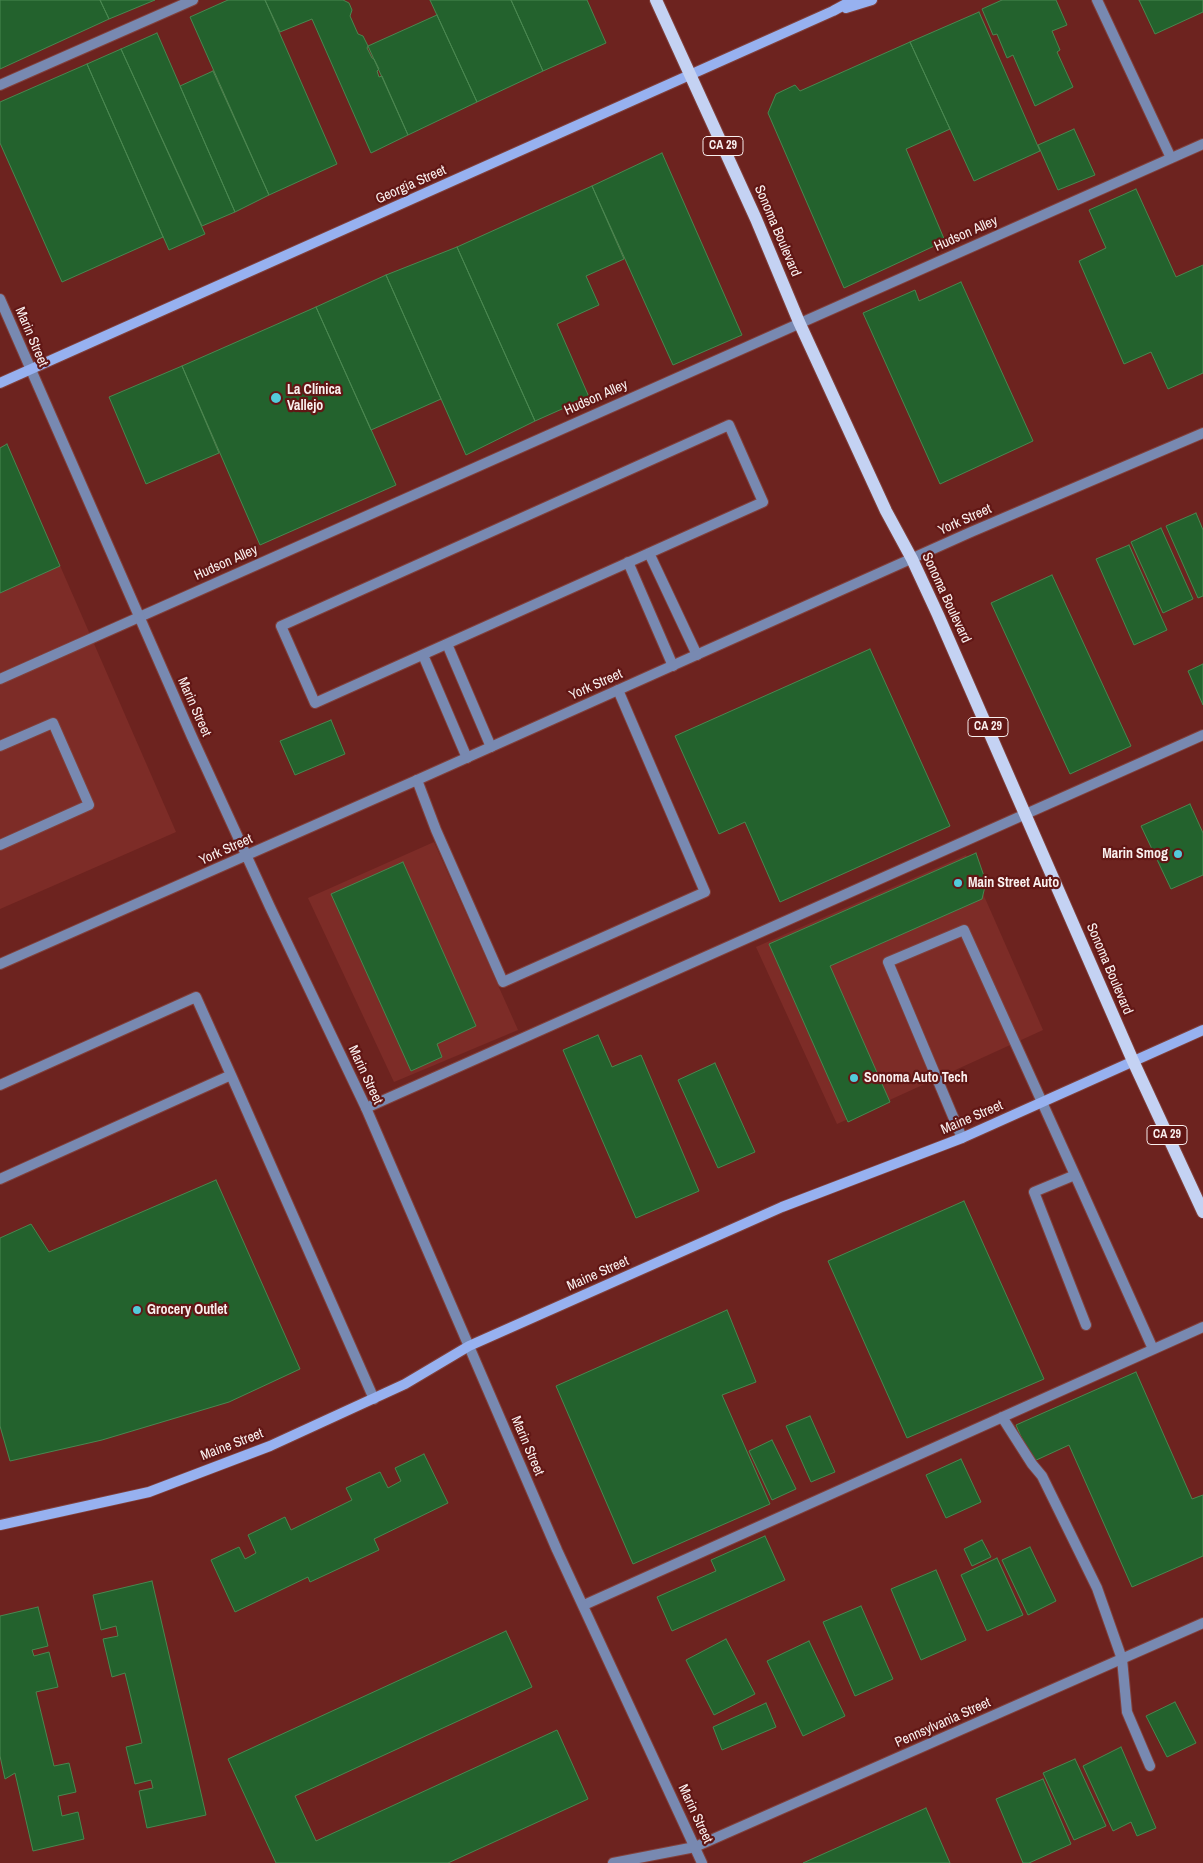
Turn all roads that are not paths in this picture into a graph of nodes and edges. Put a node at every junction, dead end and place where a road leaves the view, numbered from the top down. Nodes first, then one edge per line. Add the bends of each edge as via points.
1 (192, 0) edge
2 (656, 0) edge
3 (853, 0) edge
4 (872, 0) edge
5 (1097, 0) edge
6 (833, 11) junction
7 (690, 74) junction
8 (0, 85) edge
9 (1203, 144) edge
10 (1171, 158) junction
11 (0, 299) edge
12 (799, 322) junction
13 (31, 370) junction
14 (0, 383) edge
15 (1203, 433) edge
16 (650, 553) junction
17 (912, 559) junction
18 (628, 562) junction
19 (139, 616) junction
20 (446, 644) junction
21 (423, 655) junction
22 (697, 655) junction
23 (673, 666) junction
24 (0, 679) edge
25 (618, 690) junction
26 (1203, 735) edge
27 (0, 746) edge
28 (491, 747) junction
29 (467, 758) junction
30 (417, 780) junction
31 (1026, 814) junction
32 (0, 845) edge
33 (247, 856) junction
34 (0, 964) edge
35 (1203, 1030) edge
36 (1133, 1061) junction
37 (231, 1075) junction
38 (0, 1085) edge
39 (1042, 1102) junction
40 (366, 1108) junction
41 (962, 1138) junction
42 (1075, 1175) junction
43 (0, 1179) edge
44 (1203, 1212) edge
45 (1086, 1325) dead end
46 (1203, 1327) edge
47 (469, 1346) junction
48 (1153, 1349) junction
49 (374, 1399) junction
50 (1002, 1417) junction
51 (0, 1525) edge
52 (584, 1605) junction
53 (1203, 1623) edge
54 (1122, 1659) junction
55 (1150, 1766) dead end
56 (695, 1847) junction
57 (613, 1863) edge
58 (702, 1863) edge

1 - 8 street
2 - 7 main road, Sonoma Boulevard / CA 29
3 - 6 street, Georgia Street
4 - 6 street, Georgia Street
5 - 10 street
6 - 7 street, Georgia Street
7 - 12 main road, Sonoma Boulevard / CA 29
7 - 13 street, Georgia Street
9 - 10 street, Hudson Alley
10 - 12 street, Hudson Alley
11 - 13 street, Marin Street
12 - 17 main road, Sonoma Boulevard / CA 29 via 886,511
12 - 19 street, Hudson Alley
13 - 14 street, Georgia Street
13 - 19 street, Marin Street
15 - 17 street, York Street
16 - 18 street
16 - 21 street via 763,502 728,425 281,626 315,703
16 - 22 street
17 - 22 street, York Street
17 - 31 main road, Sonoma Boulevard / CA 29
18 - 20 street
18 - 23 street
19 - 24 street, Hudson Alley
19 - 33 street, Marin Street
20 - 21 street
20 - 28 street
21 - 29 street
22 - 23 street, York Street
23 - 25 street, York Street
25 - 28 street, York Street
25 - 30 street via 706,892 503,982
26 - 31 street
27 - 32 street via 53,723 89,805
28 - 29 street, York Street
29 - 30 street, York Street
30 - 33 street, York Street
31 - 36 main road, Sonoma Boulevard / CA 29
31 - 40 street
33 - 34 street, York Street
33 - 40 street, Marin Street
35 - 36 street, Maine Street
36 - 39 street, Maine Street
36 - 44 main road, Sonoma Boulevard / CA 29
37 - 38 street via 196,997
37 - 43 street
37 - 49 street
39 - 41 street, Maine Street
39 - 41 street via 964,930 888,962
39 - 42 street
40 - 47 street, Marin Street
41 - 47 street, Maine Street via 782,1207
42 - 45 street via 1034,1192
42 - 48 street
46 - 48 street
47 - 49 street, Maine Street
47 - 52 street, Marin Street
48 - 50 street
49 - 51 street, Maine Street via 270,1446 149,1492
50 - 52 street
50 - 54 street via 1050,1490 1097,1588
52 - 56 street, Marin Street
53 - 54 street, Pennsylvania Street
54 - 55 street via 1127,1712
54 - 56 street, Pennsylvania Street
56 - 57 street, Pennsylvania Street
56 - 58 street, Marin Street

